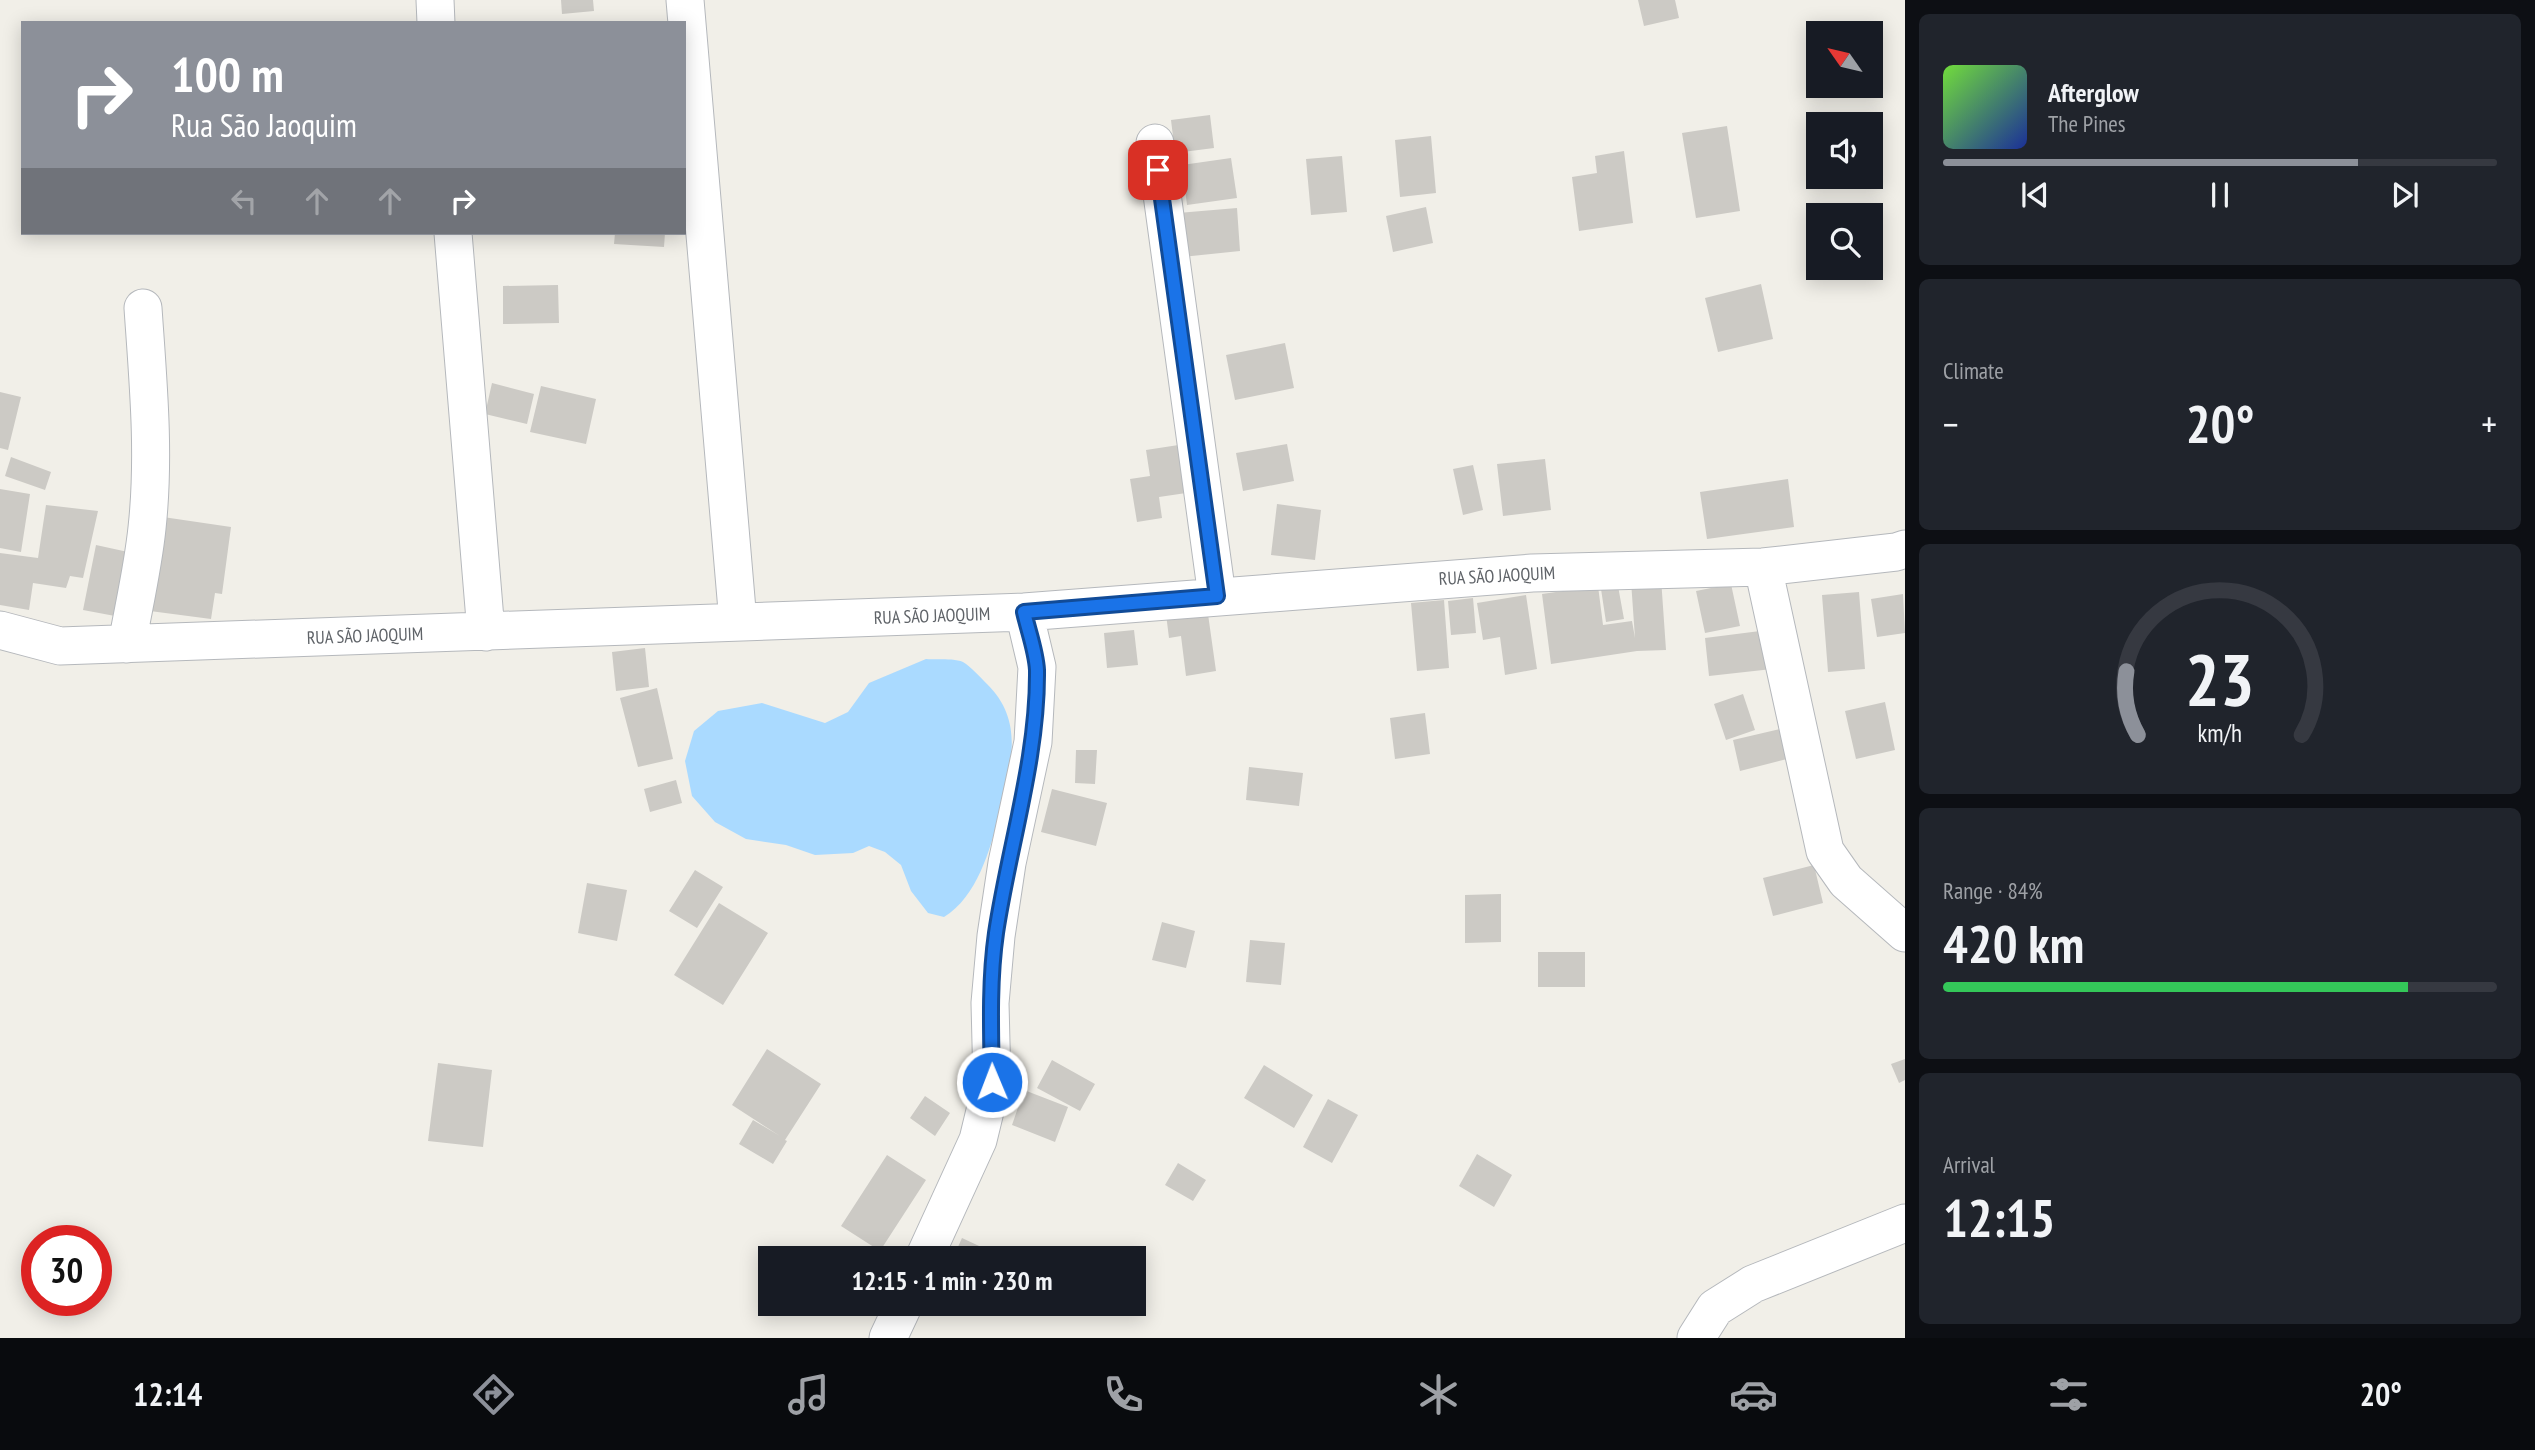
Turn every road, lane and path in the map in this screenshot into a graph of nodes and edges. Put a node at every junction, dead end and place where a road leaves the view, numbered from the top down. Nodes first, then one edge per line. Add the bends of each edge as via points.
1 (435, 0) edge
2 (685, 0) edge
3 (436, 21) edge
4 (1155, 143) dead end
5 (453, 235) edge
6 (144, 308) dead end
7 (1905, 549) edge
8 (1763, 567) junction
9 (1217, 596) junction
10 (1024, 612) junction
11 (737, 622) junction
12 (0, 630) edge
13 (486, 632) junction
14 (127, 644) junction
15 (1905, 933) edge
16 (1905, 1223) edge
17 (929, 1246) edge
18 (898, 1316) edge
19 (888, 1338) edge
20 (1696, 1338) edge

1 - 3 street
2 - 11 street
4 - 9 street
5 - 13 street
6 - 14 street via 150,491
7 - 8 street, RUA SÃO JAOQUIM
8 - 9 street, RUA SÃO JAOQUIM via 1532,573
8 - 15 street via 1825,851 1846,881
9 - 10 street, RUA SÃO JAOQUIM
10 - 11 street, RUA SÃO JAOQUIM
10 - 17 street via 1037,667 1032,742 996,936 990,1003 992,1082 978,1140
11 - 13 street, RUA SÃO JAOQUIM
12 - 14 street, RUA SÃO JAOQUIM via 60,646
13 - 14 street, RUA SÃO JAOQUIM
16 - 20 street via 1753,1284 1715,1308
18 - 19 street

